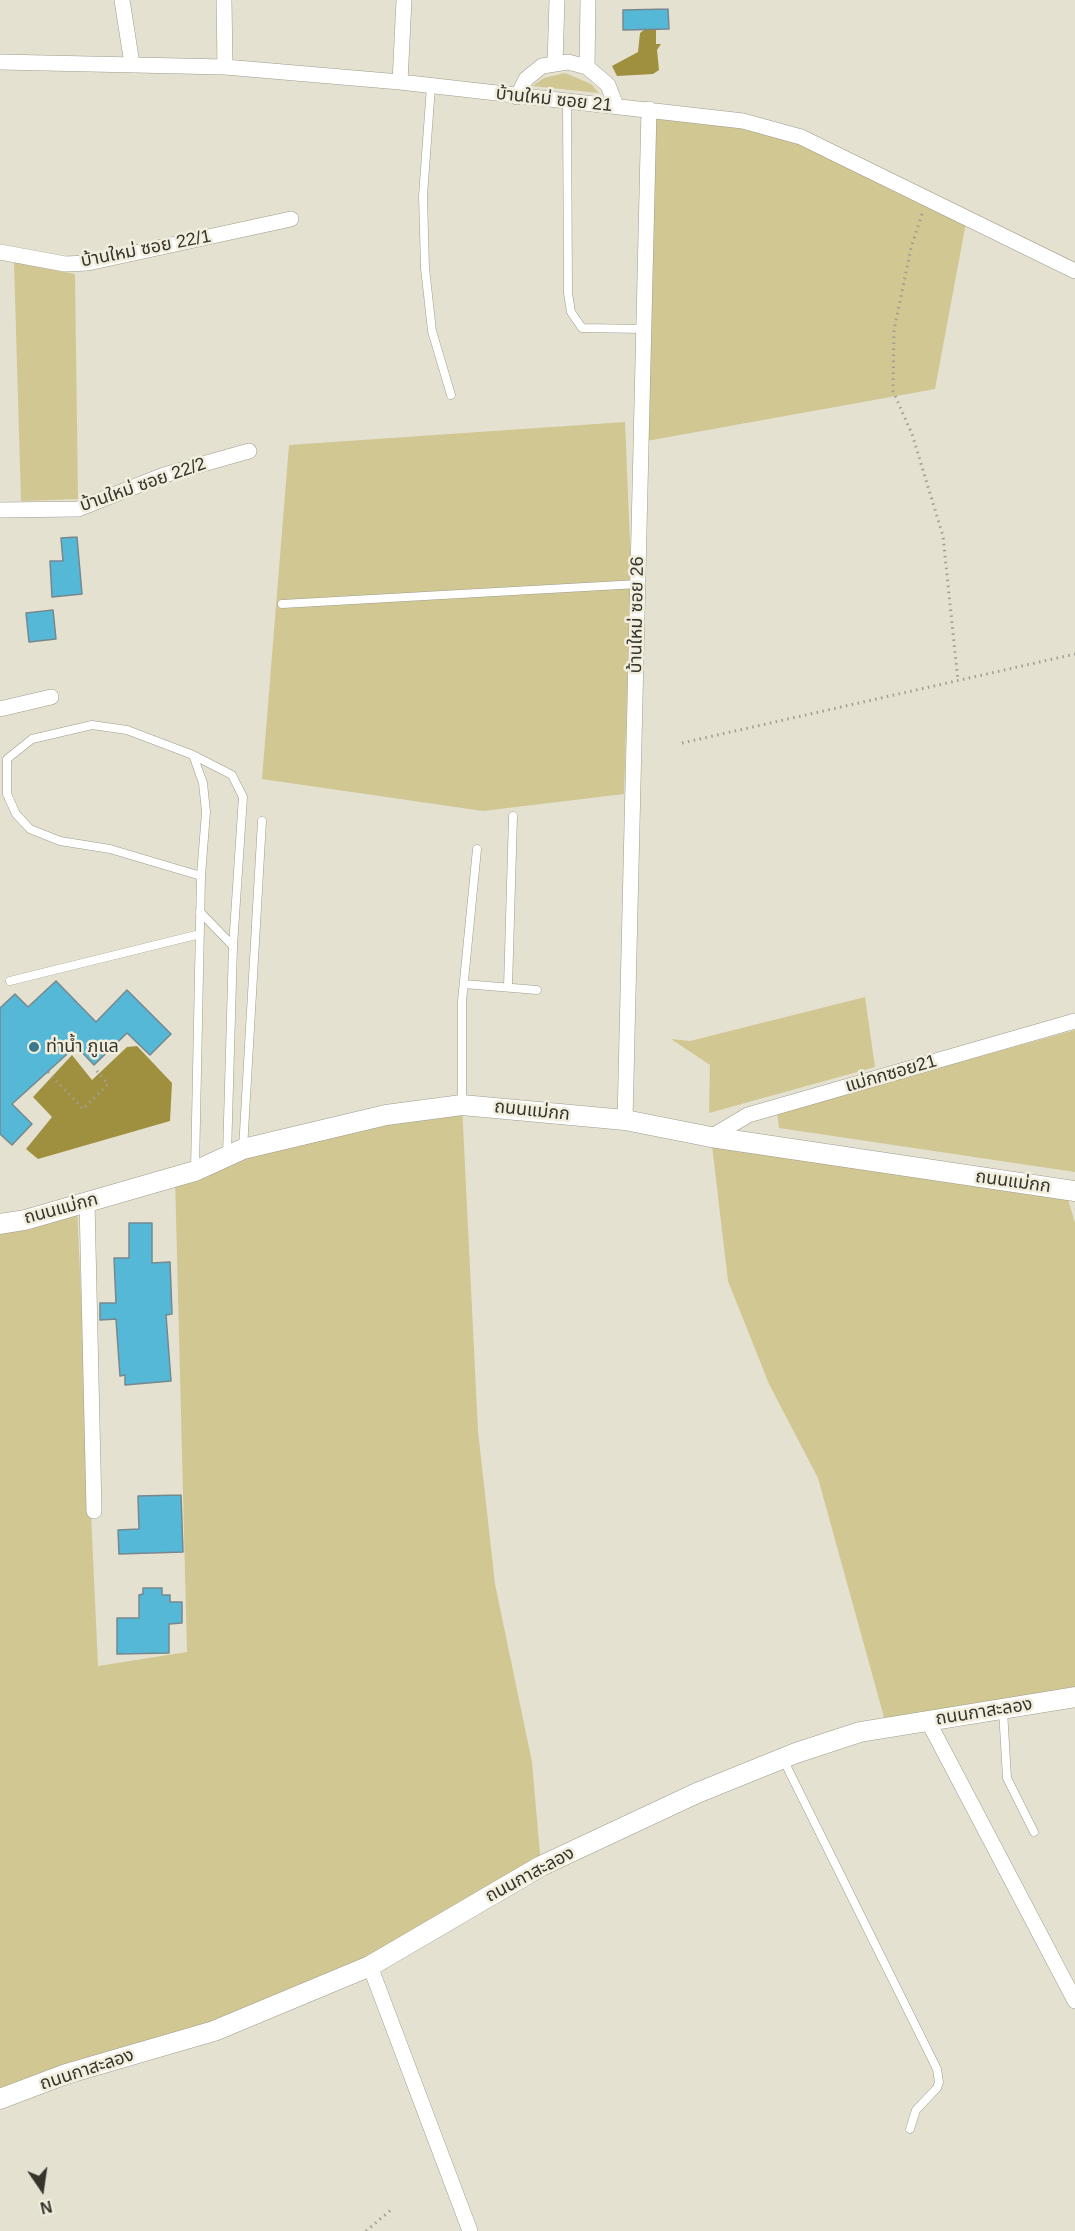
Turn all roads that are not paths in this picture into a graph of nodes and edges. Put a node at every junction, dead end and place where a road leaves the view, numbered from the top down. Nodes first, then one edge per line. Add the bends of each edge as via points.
1 (122, 0) edge
2 (224, 0) edge
3 (404, 0) edge
4 (557, 0) edge
5 (588, 0) edge
6 (0, 62) edge
7 (132, 64) junction
8 (555, 64) junction
9 (225, 67) junction
10 (587, 68) junction
11 (400, 82) junction
12 (431, 86) junction
13 (517, 97) junction
14 (567, 102) junction
15 (616, 106) junction
16 (649, 109) junction
17 (291, 219) dead end
18 (0, 252) edge
19 (1075, 271) edge
20 (644, 329) junction
21 (451, 395) dead end
22 (249, 451) dead end
23 (0, 510) edge
24 (638, 584) junction
25 (282, 604) dead end
26 (51, 697) dead end
27 (0, 709) edge
28 (193, 755) junction
29 (513, 816) dead end
30 (262, 821) dead end
31 (477, 849) dead end
32 (201, 876) junction
33 (200, 912) junction
34 (200, 934) junction
35 (233, 946) junction
36 (10, 981) dead end
37 (464, 984) junction
38 (508, 987) junction
39 (537, 990) dead end
40 (1075, 1021) edge
41 (462, 1105) junction
42 (625, 1120) junction
43 (711, 1137) junction
44 (235, 1153) junction
45 (195, 1171) junction
46 (1075, 1191) edge
47 (87, 1202) junction
48 (0, 1224) edge
49 (94, 1511) dead end
50 (1075, 1697) edge
51 (1003, 1709) junction
52 (928, 1721) junction
53 (782, 1758) junction
54 (1034, 1832) dead end
55 (370, 1966) junction
56 (1075, 2001) edge
57 (0, 2099) edge
58 (910, 2129) dead end
59 (470, 2231) edge

1 - 7 street
2 - 9 street
3 - 11 street
4 - 8 street
5 - 10 street
6 - 7 street, บ้านใหม่ ซอย 21
7 - 9 street, บ้านใหม่ ซอย 21
8 - 10 street via 568,62
8 - 13 street via 542,66 526,79
9 - 11 street, บ้านใหม่ ซอย 21
10 - 15 street via 608,85
11 - 12 street, บ้านใหม่ ซอย 21
12 - 13 street, บ้านใหม่ ซอย 21
12 - 21 lane via 423,196 425,268 432,331
13 - 14 street, บ้านใหม่ ซอย 21
14 - 15 street, บ้านใหม่ ซอย 21
14 - 20 lane via 571,312 582,328
15 - 16 street, บ้านใหม่ ซอย 21
16 - 19 street, บ้านใหม่ ซอย 21 via 743,121 801,137
16 - 20 street, บ้านใหม่ ซอย 26
17 - 18 street, บ้านใหม่ ซอย 22/1 via 88,263 65,264
20 - 24 street, บ้านใหม่ ซอย 26
22 - 23 street, บ้านใหม่ ซอย 22/2 via 164,475 78,509
24 - 25 lane
24 - 42 street, บ้านใหม่ ซอย 26
26 - 27 street
28 - 32 lane via 203,783 206,812
28 - 32 lane via 127,730 92,725 32,739 7,759 6,783 16,814 30,830
28 - 35 lane via 232,775 243,797
29 - 38 lane
30 - 44 lane
31 - 37 lane
32 - 33 lane
33 - 34 lane
33 - 35 lane
34 - 36 lane
34 - 45 lane
35 - 44 lane
37 - 38 lane
37 - 41 lane
38 - 39 lane
40 - 43 street, แม่กกซอย21 via 748,1114
41 - 42 street, ถนนแม่กก
41 - 44 street, ถนนแม่กก via 386,1115
42 - 43 street, ถนนแม่กก
43 - 46 street, ถนนแม่กก
44 - 45 street, ถนนแม่กก
45 - 47 street, ถนนแม่กก
47 - 48 street, ถนนแม่กก
47 - 49 street
50 - 51 street, ถนนกาสะลอง
51 - 52 street, ถนนกาสะลอง
51 - 54 lane via 1007,1778
52 - 53 street, ถนนกาสะลอง via 860,1732
52 - 56 street
53 - 55 street, ถนนกาสะลอง via 541,1866
53 - 58 lane via 937,2069 937,2088 916,2110
55 - 57 street, ถนนกาสะลอง via 214,2031 66,2074
55 - 59 street

